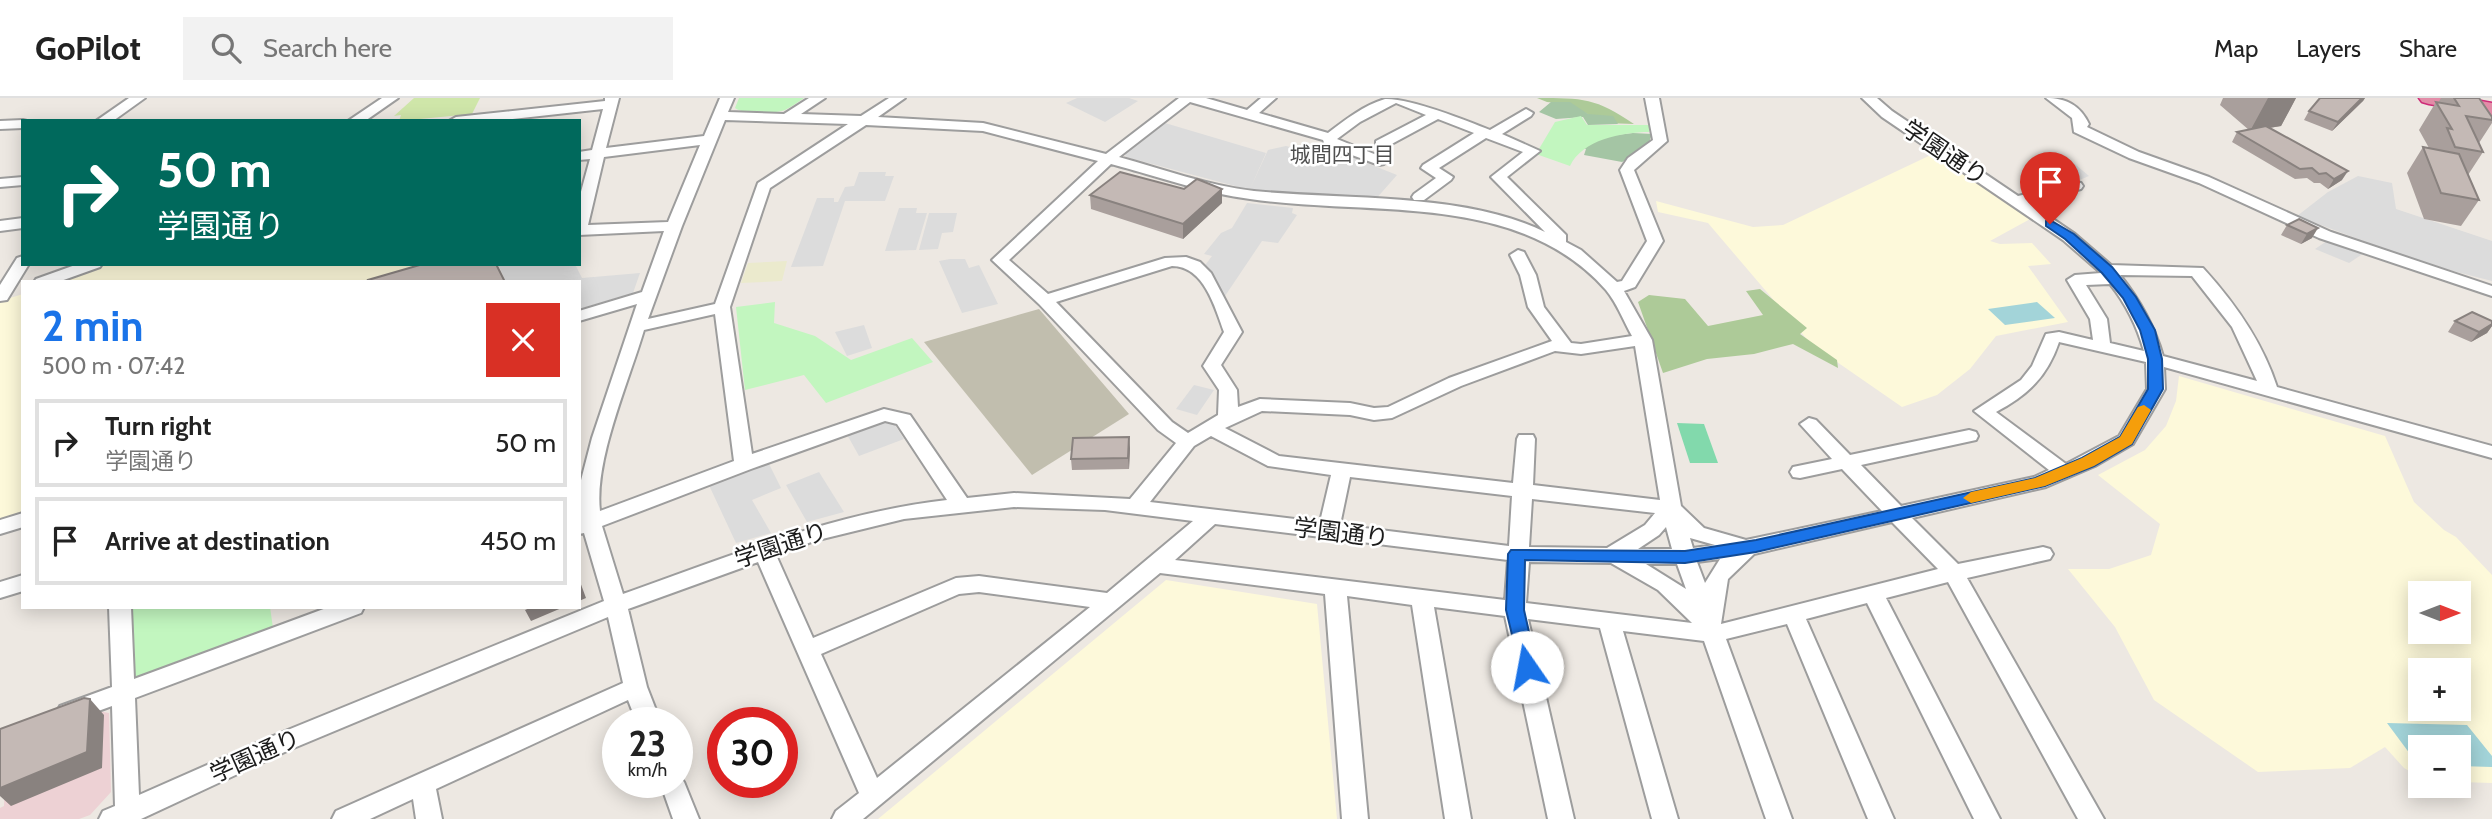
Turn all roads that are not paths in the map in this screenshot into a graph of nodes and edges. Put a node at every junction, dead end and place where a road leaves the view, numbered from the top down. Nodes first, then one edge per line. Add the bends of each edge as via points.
1 (138, 98) edge
2 (391, 98) edge
3 (727, 98) edge
4 (818, 98) edge
5 (898, 98) edge
6 (1189, 98) edge
7 (1269, 98) edge
8 (1395, 98) edge
9 (1652, 98) edge
10 (1869, 98) edge
11 (2053, 98) edge
12 (2429, 98) edge
13 (2477, 98) edge
14 (611, 101) edge
15 (2492, 101) edge
16 (2492, 109) edge
17 (1526, 113) dead end
18 (1249, 115) junction
19 (1435, 115) junction
20 (720, 116) junction
21 (785, 118) junction
22 (106, 119) edge
23 (358, 119) edge
24 (472, 119) edge
25 (864, 121) junction
26 (21, 124) edge
27 (0, 125) edge
28 (1488, 134) junction
29 (1330, 138) junction
30 (709, 140) junction
31 (1381, 144) dead end
32 (596, 154) junction
33 (581, 156) edge
34 (1108, 159) junction
35 (1379, 161) dead end
36 (21, 181) edge
37 (0, 183) edge
38 (2076, 186) dead end
39 (1419, 197) dead end
40 (2016, 201) junction
41 (581, 221) edge
42 (21, 223) edge
43 (0, 226) edge
44 (674, 226) junction
45 (581, 230) edge
46 (1558, 244) junction
47 (1518, 255) dead end
48 (21, 264) edge
49 (88, 266) edge
50 (2111, 275) junction
51 (48, 280) edge
52 (1616, 288) junction
53 (21, 290) edge
54 (2492, 291) edge
55 (649, 295) junction
56 (1, 296) edge
57 (1045, 300) junction
58 (722, 307) junction
59 (581, 315) edge
60 (637, 327) junction
61 (1643, 340) junction
62 (2101, 345) junction
63 (1565, 347) junction
64 (2155, 359) junction
65 (2269, 391) junction
66 (1227, 418) junction
67 (1809, 424) dead end
68 (1209, 427) junction
69 (1969, 436) dead end
70 (1526, 439) dead end
71 (1186, 442) junction
72 (2492, 452) edge
73 (1848, 463) junction
74 (744, 464) junction
75 (1341, 472) junction
76 (1800, 472) dead end
77 (2064, 472) junction
78 (1522, 491) junction
79 (960, 504) junction
80 (1136, 505) junction
81 (1671, 508) junction
82 (1898, 514) junction
83 (1210, 517) junction
84 (21, 521) edge
85 (585, 525) edge
86 (0, 527) edge
87 (1328, 532) junction
88 (1756, 546) junction
89 (763, 550) junction
90 (1517, 554) junction
91 (2043, 554) dead end
92 (1607, 557) junction
93 (1685, 557) junction
94 (1156, 565) junction
95 (1954, 573) junction
96 (21, 584) edge
97 (1335, 587) junction
98 (0, 590) edge
99 (1873, 593) junction
100 (1422, 598) junction
101 (1111, 602) junction
102 (616, 605) junction
103 (120, 609) edge
104 (348, 609) edge
105 (1515, 610) junction
106 (1793, 612) junction
107 (1609, 621) junction
108 (1714, 634) junction
109 (807, 650) junction
110 (635, 687) junction
111 (122, 693) junction
112 (643, 707) edge
113 (49, 720) edge
114 (424, 784) junction
115 (873, 796) junction
116 (678, 798) edge
117 (122, 817) edge
118 (345, 819) edge
119 (429, 819) edge
120 (686, 819) edge
121 (845, 819) edge
122 (1355, 819) edge
123 (1458, 819) edge
124 (1561, 819) edge
125 (1665, 819) edge
126 (1779, 819) edge
127 (1881, 819) edge
128 (1987, 819) edge
129 (2091, 819) edge

1 - 22 street
2 - 23 street
3 - 20 street
4 - 21 street
5 - 25 street
6 - 18 street
6 - 34 street
7 - 18 street
8 - 19 street
8 - 29 street
9 - 52 street via 1660,141 1627,170 1655,241 1634,268 1629,284
10 - 40 street, 学園通り
11 - 54 street via 2080,118 2079,129 2125,150 2325,235
12 - 16 highway
13 - 15 highway
14 - 24 street
14 - 32 street
17 - 28 street
18 - 29 street
19 - 28 street
19 - 31 street
20 - 21 street
20 - 30 street
21 - 25 street
25 - 34 street via 983,127
25 - 58 street via 763,186
26 - 27 street
28 - 39 street via 1428,168 1446,177
28 - 46 street via 1533,151 1498,177 1560,238
29 - 35 street via 1330,142
30 - 32 street
30 - 44 street
32 - 33 street
32 - 41 street
34 - 46 street via 1250,194 1480,215
34 - 57 street via 999,260
36 - 37 street
38 - 40 street
40 - 50 street, 学園通り via 2070,237
42 - 43 street
44 - 45 street
44 - 55 street
46 - 52 street
47 - 63 street via 1536,307
48 - 56 street
49 - 51 street
50 - 62 street via 2075,280 2096,310 2104,335
50 - 64 street, 学園通り via 2140,314
50 - 65 street via 2197,271 2228,305 2262,365
52 - 61 street via 1633,313
53 - 56 street
55 - 59 street
55 - 60 street
57 - 66 street via 1171,261 1196,266 1223,305 1233,332 1212,366 1226,380
57 - 71 street via 1165,426
58 - 60 street
58 - 74 street
60 - 85 street via 592,468
61 - 63 street
61 - 81 street
62 - 64 street
62 - 77 street via 2052,338 2037,376 2010,399 1983,411
63 - 66 street via 1521,356 1392,412 1260,405
64 - 65 street
64 - 77 street, 学園通り via 2156,389 2126,440
65 - 72 street
66 - 68 street
67 - 73 street
68 - 71 street
68 - 75 street via 1275,462
69 - 73 street
70 - 78 street
71 - 80 street
73 - 76 street
73 - 82 street
74 - 79 street via 869,419 894,415 903,419
74 - 85 street
75 - 78 street
75 - 87 street
77 - 82 street, 学園通り via 2039,482
78 - 81 street
78 - 90 street
79 - 80 street, 学園通り via 1014,500
79 - 89 street, 学園通り via 847,524
80 - 83 street, 学園通り
81 - 88 street via 1697,533
81 - 92 street via 1652,530
81 - 93 street
82 - 88 street, 学園通り
82 - 95 street
83 - 87 street, 学園通り
83 - 94 street
84 - 86 street
85 - 102 street
87 - 90 street, 学園通り
88 - 93 street, 学園通り
88 - 108 street via 1719,572 1714,586
89 - 102 street, 学園通り
89 - 109 street
90 - 92 street, 学園通り
90 - 105 street
91 - 95 street
92 - 93 street, 学園通り
92 - 108 street via 1667,585 1693,607
93 - 108 street
94 - 97 street
94 - 101 street
95 - 99 street
95 - 129 street
96 - 98 street
97 - 100 street
97 - 122 street
99 - 106 street
99 - 128 street
100 - 105 street
100 - 123 street
101 - 109 street via 979,584 956,586
101 - 115 street
102 - 110 street
102 - 117 street, 学園通り via 432,679
103 - 111 street
104 - 111 street
105 - 107 street
105 - 124 street
106 - 108 street
106 - 127 street
107 - 108 street
107 - 125 street
108 - 126 street
109 - 115 street
110 - 112 street
110 - 114 street
111 - 113 street
111 - 117 street
114 - 118 street
114 - 119 street
115 - 121 street
116 - 120 street

